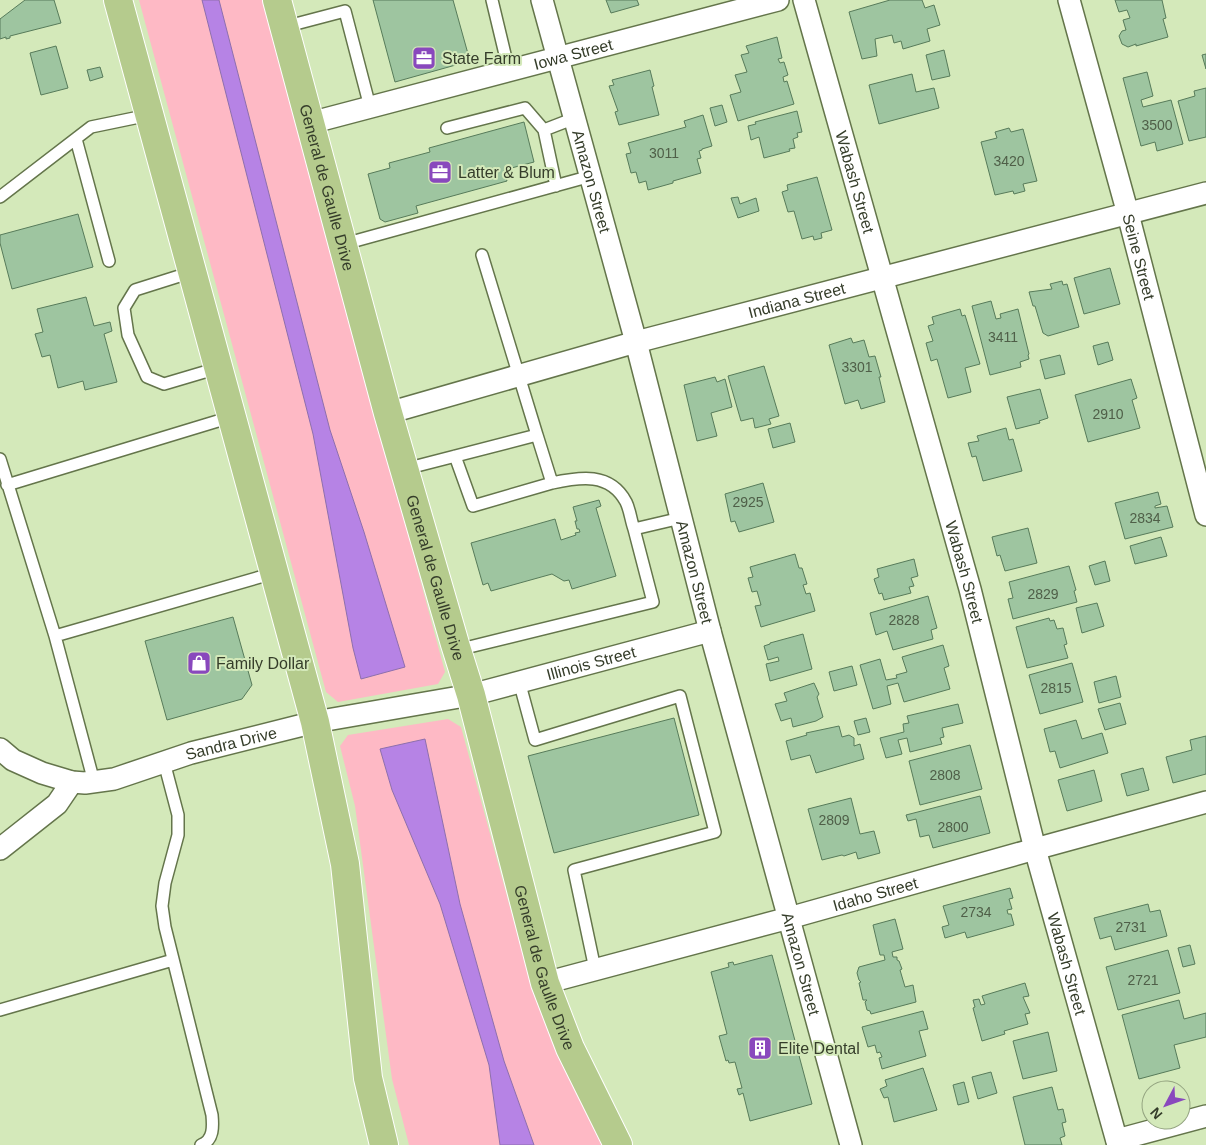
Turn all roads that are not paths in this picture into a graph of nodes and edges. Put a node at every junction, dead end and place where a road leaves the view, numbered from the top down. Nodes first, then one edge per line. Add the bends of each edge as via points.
1 (118, 0) edge
2 (277, 0) edge
3 (492, 0) edge
4 (542, 0) edge
5 (778, 0) edge
6 (804, 0) edge
7 (1070, 0) edge
8 (284, 26) junction
9 (558, 58) junction
10 (509, 70) junction
11 (370, 107) junction
12 (149, 115) junction
13 (575, 118) junction
14 (310, 123) junction
15 (447, 128) dead end
16 (544, 130) junction
17 (76, 139) junction
18 (591, 176) junction
19 (556, 186) junction
20 (1206, 193) edge
21 (0, 197) edge
22 (1128, 214) junction
23 (344, 244) junction
24 (482, 255) dead end
25 (109, 261) dead end
26 (192, 272) junction
27 (882, 277) junction
28 (636, 342) junction
29 (218, 368) junction
30 (520, 376) junction
31 (388, 413) junction
32 (231, 418) junction
33 (537, 435) junction
34 (455, 456) junction
35 (0, 459) edge
36 (405, 469) junction
37 (552, 483) junction
38 (7, 485) junction
39 (1206, 514) edge
40 (681, 518) junction
41 (634, 529) junction
42 (274, 573) junction
43 (710, 631) junction
44 (55, 636) junction
45 (457, 650) junction
46 (519, 681) junction
47 (471, 695) junction
48 (315, 722) junction
49 (0, 749) edge
50 (164, 762) junction
51 (72, 782) junction
52 (94, 782) junction
53 (1206, 802) edge
54 (1035, 849) junction
55 (0, 850) edge
56 (789, 918) junction
57 (174, 960) junction
58 (595, 969) junction
59 (545, 983) junction
60 (0, 1010) edge
61 (1206, 1116) edge
62 (1117, 1143) edge
63 (202, 1145) edge
64 (382, 1145) edge
65 (618, 1145) edge
66 (851, 1145) edge

1 - 12 main road
2 - 8 main road, General de Gaulle Drive
3 - 10 lane
4 - 9 street, Amazon Street
5 - 9 street, Iowa Street
6 - 27 street, Wabash Street
7 - 22 street, Seine Street
8 - 11 lane via 345,10
8 - 14 main road, General de Gaulle Drive
9 - 10 street, Iowa Street
9 - 13 street, Amazon Street
10 - 11 street, Iowa Street
11 - 14 street, Iowa Street
12 - 17 lane via 91,127
12 - 26 main road
13 - 16 lane
13 - 18 street, Amazon Street
14 - 23 main road, General de Gaulle Drive
15 - 16 lane via 525,108
16 - 19 lane
17 - 21 lane
17 - 25 lane
18 - 19 lane
18 - 28 street, Amazon Street
19 - 23 lane
20 - 22 street, Indiana Street
22 - 27 street, Indiana Street
22 - 39 street, Seine Street
23 - 31 main road, General de Gaulle Drive
24 - 30 lane
26 - 29 main road
26 - 29 lane via 135,290 124,308 128,335 148,377 164,384
27 - 28 street, Indiana Street
27 - 54 street, Wabash Street via 970,589
28 - 30 street, Indiana Street
28 - 40 street, Amazon Street
29 - 32 main road
30 - 31 street, Indiana Street
30 - 33 lane
31 - 36 main road, General de Gaulle Drive
32 - 38 lane
32 - 42 main road
33 - 34 lane
33 - 37 lane
34 - 36 lane
34 - 37 lane via 473,506
35 - 38 lane
36 - 45 main road, General de Gaulle Drive
37 - 41 lane via 576,477 601,480 613,486 626,502
38 - 44 lane
40 - 41 lane
40 - 43 street, Amazon Street
41 - 45 lane via 653,602
42 - 44 lane
42 - 48 main road
43 - 46 street, Illinois Street
43 - 56 street, Amazon Street
44 - 52 lane
45 - 47 main road, General de Gaulle Drive
46 - 47 street, Illinois Street
46 - 58 lane via 535,740 680,696 715,832 574,870
47 - 48 street, Sandra Drive
47 - 59 main road, General de Gaulle Drive
48 - 50 street, Sandra Drive
48 - 64 main road via 346,864 368,1078
49 - 51 street, Sandra Drive via 13,760
50 - 52 street, Sandra Drive via 114,779
50 - 57 lane via 178,816 178,836 162,906
51 - 52 street, Sandra Drive
51 - 55 street via 57,804
53 - 54 street, Idaho Street
54 - 56 street, Idaho Street
54 - 62 street, Wabash Street
56 - 58 street, Idaho Street
56 - 66 street, Amazon Street
57 - 60 lane
57 - 63 lane via 212,1115 213,1130
58 - 59 street, Idaho Street
59 - 65 main road, General de Gaulle Drive via 570,1048
61 - 62 street

